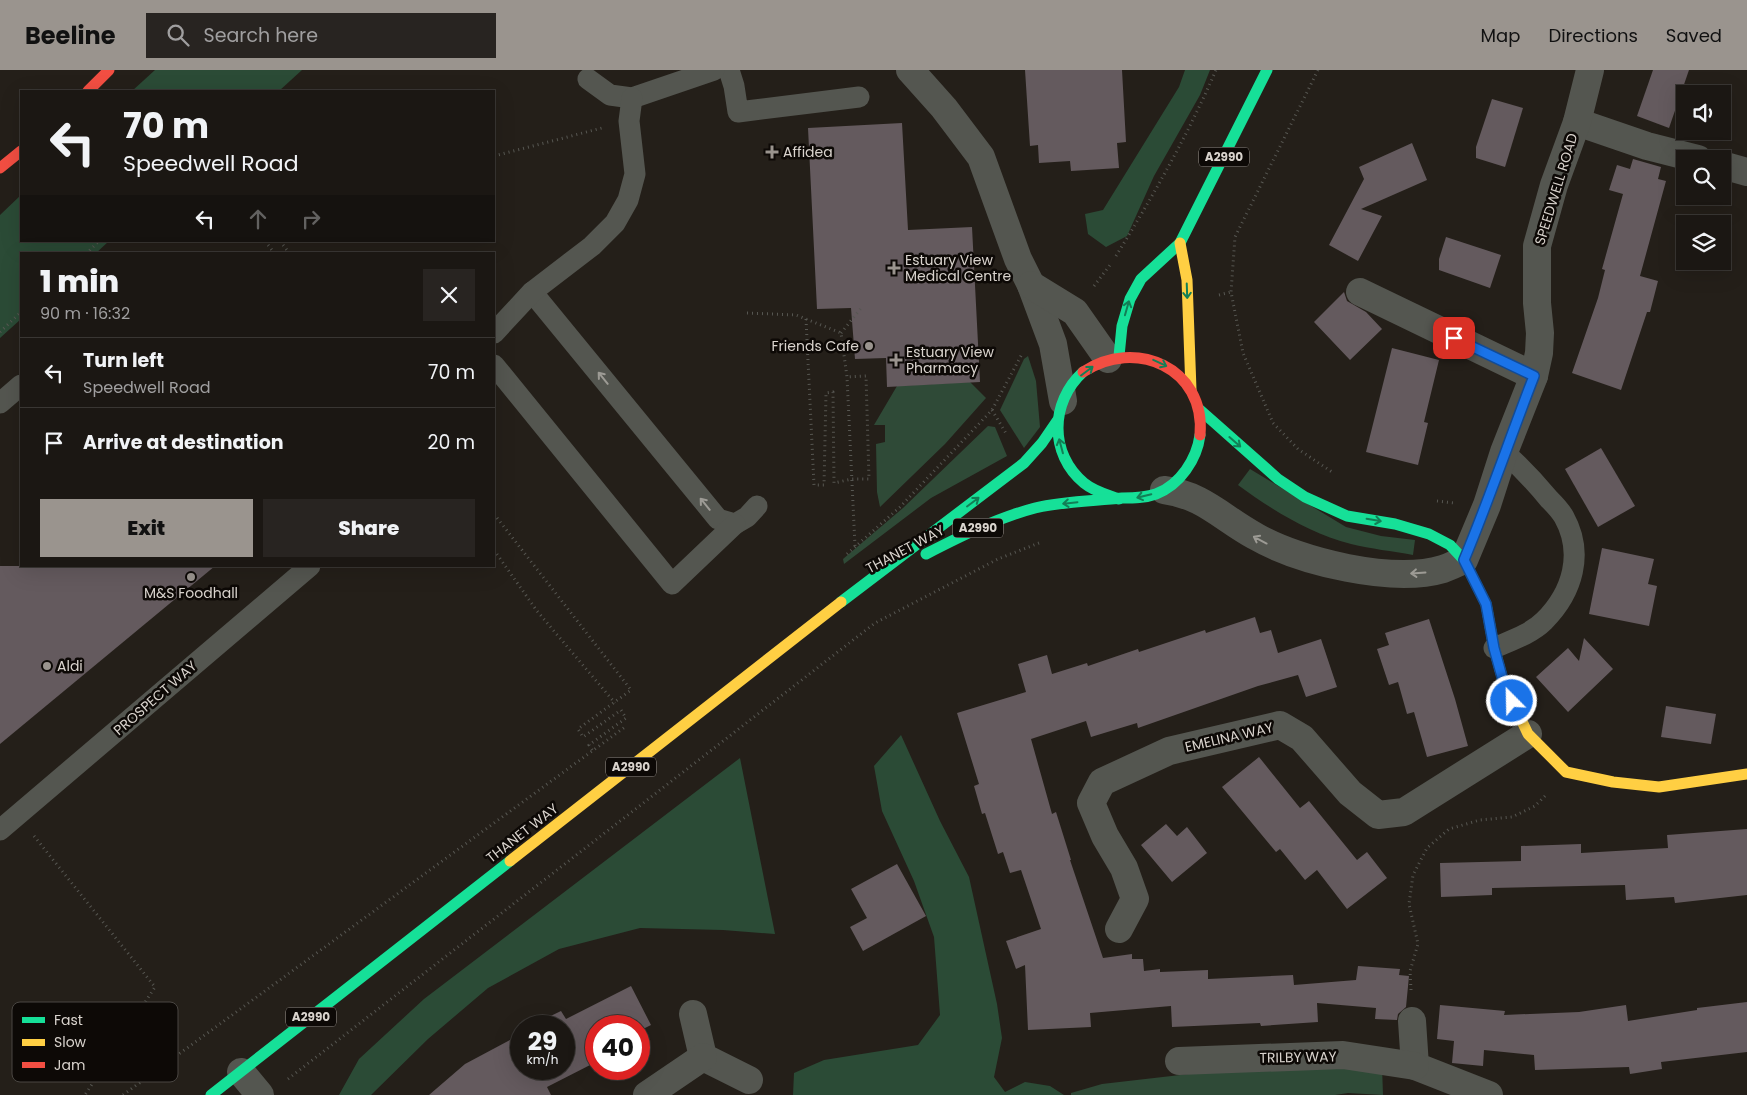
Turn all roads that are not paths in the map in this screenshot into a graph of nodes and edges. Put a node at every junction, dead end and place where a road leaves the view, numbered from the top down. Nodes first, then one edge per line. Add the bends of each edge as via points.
1 (109, 70) edge
2 (714, 70) edge
3 (729, 70) edge
4 (910, 70) edge
5 (1267, 70) edge
6 (1590, 70) edge
7 (588, 79) dead end
8 (89, 90) edge
9 (859, 97) dead end
10 (632, 98) junction
11 (1577, 122) junction
12 (20, 152) edge
13 (1676, 153) edge
14 (0, 168) edge
15 (1731, 168) edge
16 (1747, 172) edge
17 (1180, 243) junction
18 (1031, 285) junction
19 (532, 292) junction
20 (1360, 292) dead end
21 (495, 332) edge
22 (1114, 357) junction
23 (495, 366) edge
24 (1534, 376) junction
25 (20, 386) edge
26 (1191, 390) junction
27 (0, 403) edge
28 (1199, 409) junction
29 (1060, 411) junction
30 (1504, 452) junction
31 (1164, 490) junction
32 (1119, 499) junction
33 (757, 506) dead end
34 (735, 524) junction
35 (1464, 560) junction
36 (309, 567) edge
37 (850, 595) junction
38 (1494, 648) junction
39 (1528, 734) junction
40 (1747, 774) edge
41 (0, 830) edge
42 (1119, 929) dead end
43 (693, 1014) dead end
44 (1412, 1021) road end
45 (703, 1057) junction
46 (1179, 1061) dead end
47 (1415, 1066) junction
48 (241, 1072) junction
49 (750, 1087) edge
50 (211, 1095) edge
51 (260, 1095) edge
52 (647, 1095) edge
53 (1489, 1095) edge

1 - 8 main road
2 - 10 lane
3 - 9 lane via 738,112
4 - 18 street via 982,157 1018,259
5 - 17 main road, A2990
6 - 11 street, SPEEDWELL ROAD
7 - 10 lane via 610,95
10 - 19 lane via 629,121 635,174 628,200 615,224
11 - 13 street, SPEEDWELL ROAD
11 - 24 street, SPEEDWELL ROAD via 1554,185 1537,246 1540,333
12 - 14 main road
15 - 16 street
22 -> 17 main road, A2990 via 1130,299 1141,279
17 -> 26 main road, THANET WAY via 1187,280
18 - 22 street via 1075,312
18 - 29 street via 1053,344
19 - 21 lane
34 -> 19 lane via 718,519
20 - 24 street
22 -> 26 main road, THANET WAY via 1140,356 1160,362 1178,374
29 -> 22 main road, THANET WAY via 1073,382 1089,368
23 - 34 lane via 672,584
24 - 30 street, SPEEDWELL ROAD
25 - 27 lane
26 - 28 main road, THANET WAY
28 - 31 main road, THANET WAY via 1201,433 1195,456 1182,476
28 -> 35 main road via 1272,474 1305,498 1347,516 1429,534 1450,545
32 -> 29 main road, THANET WAY via 1098,492 1080,480 1067,463 1059,443
37 -> 29 main road, THANET WAY / A2990 via 1024,463 1042,443
30 - 35 street, SPEEDWELL ROAD
30 - 38 lane via 1530,475 1564,516 1575,543 1573,575 1559,603 1543,622
31 -> 32 main road, THANET WAY via 1142,498
35 -> 31 street via 1444,569 1421,573 1332,565 1270,545 1202,501
32 -> 37 main road, THANET WAY / A2990 via 1048,506 991,522
33 - 34 lane
35 - 38 main road via 1486,604
36 - 41 lane, PROSPECT WAY
37 - 48 main road, THANET WAY / A2990
38 - 39 main road via 1504,684
39 - 40 main road via 1566,772 1613,782 1658,787
39 - 42 street, EMELINA WAY via 1404,812 1378,815 1350,793 1302,738 1280,725 1169,751 1102,782 1092,802 1105,836 1124,868 1135,899
43 - 45 street
44 - 47 street
45 - 49 street
45 - 52 street
46 - 47 street, TRILBY WAY via 1343,1055
47 - 53 street, TRILBY WAY
48 - 50 main road, THANET WAY / A2990
48 - 51 street

